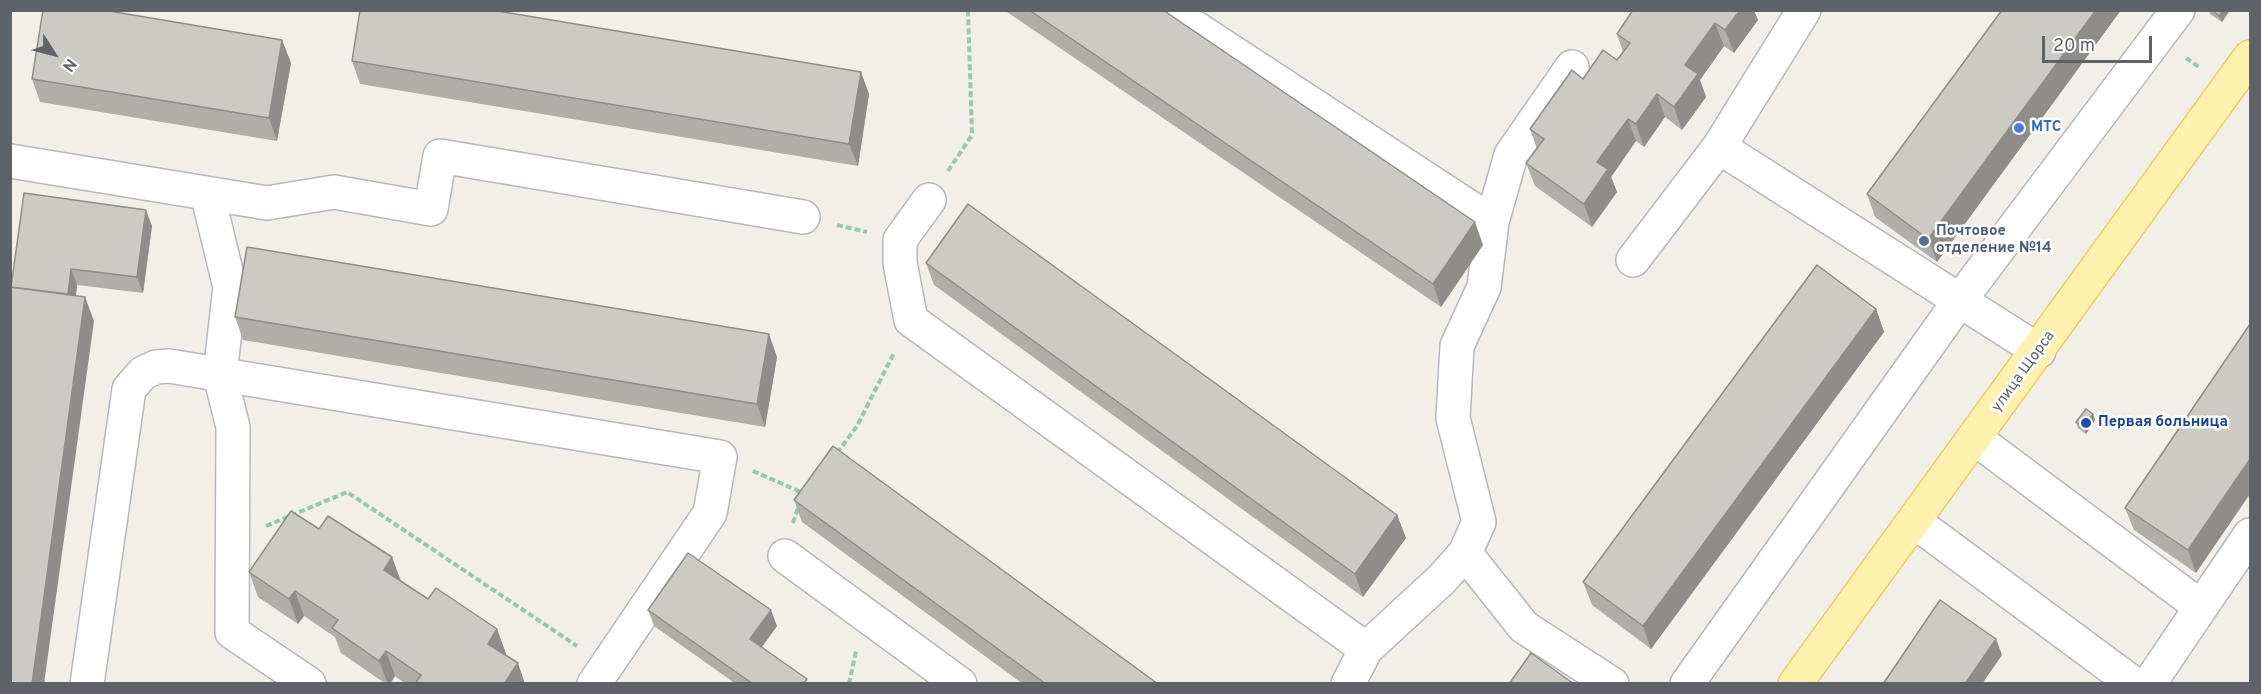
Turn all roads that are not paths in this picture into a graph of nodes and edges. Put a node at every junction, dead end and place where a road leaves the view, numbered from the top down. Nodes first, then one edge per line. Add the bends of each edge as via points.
1 (1804, 10) edge
2 (2178, 10) edge
3 (1178, 13) edge
4 (2250, 57) edge
5 (1572, 67) dead end
6 (1719, 147) junction
7 (10, 160) edge
8 (207, 193) junction
9 (929, 201) road end
10 (803, 217) road end
11 (1492, 222) junction
12 (1633, 260) dead end
13 (1960, 300) junction
14 (2039, 351) junction
15 (220, 375) junction
16 (1976, 439) junction
17 (1915, 522) junction
18 (2250, 535) edge
19 (1465, 553) junction
20 (785, 556) road end
21 (2201, 607) junction
22 (1366, 649) junction
23 (600, 674) edge
24 (87, 684) edge
25 (309, 684) edge
26 (960, 684) edge
27 (1348, 684) edge
28 (1612, 684) edge
29 (1687, 684) edge
30 (1795, 684) edge
31 (2134, 684) edge
32 (2149, 684) edge

1 - 6 lane
2 - 13 lane
3 - 11 lane
4 - 14 main road, улица Щорса
5 - 11 lane via 1511,155
6 - 12 lane
6 - 13 lane
7 - 8 lane
8 - 10 lane via 267,203 334,192 430,208 440,156
8 - 15 lane via 230,287
9 - 22 lane via 900,240 900,263 911,320
11 - 19 lane via 1484,287 1457,346 1453,418 1479,522
13 - 14 lane
13 - 29 lane
14 - 16 main road, улица Щорса
15 - 23 lane via 720,457 710,513
15 - 24 lane via 156,367 143,373 129,389
15 - 25 lane via 233,427 232,632
16 - 17 main road, улица Щорса
16 - 21 lane
17 - 30 main road, улица Щорса
17 - 31 lane
18 - 21 lane
19 - 22 lane
19 - 28 lane via 1524,627 1535,653
20 - 26 lane
21 - 32 lane
22 - 27 lane

